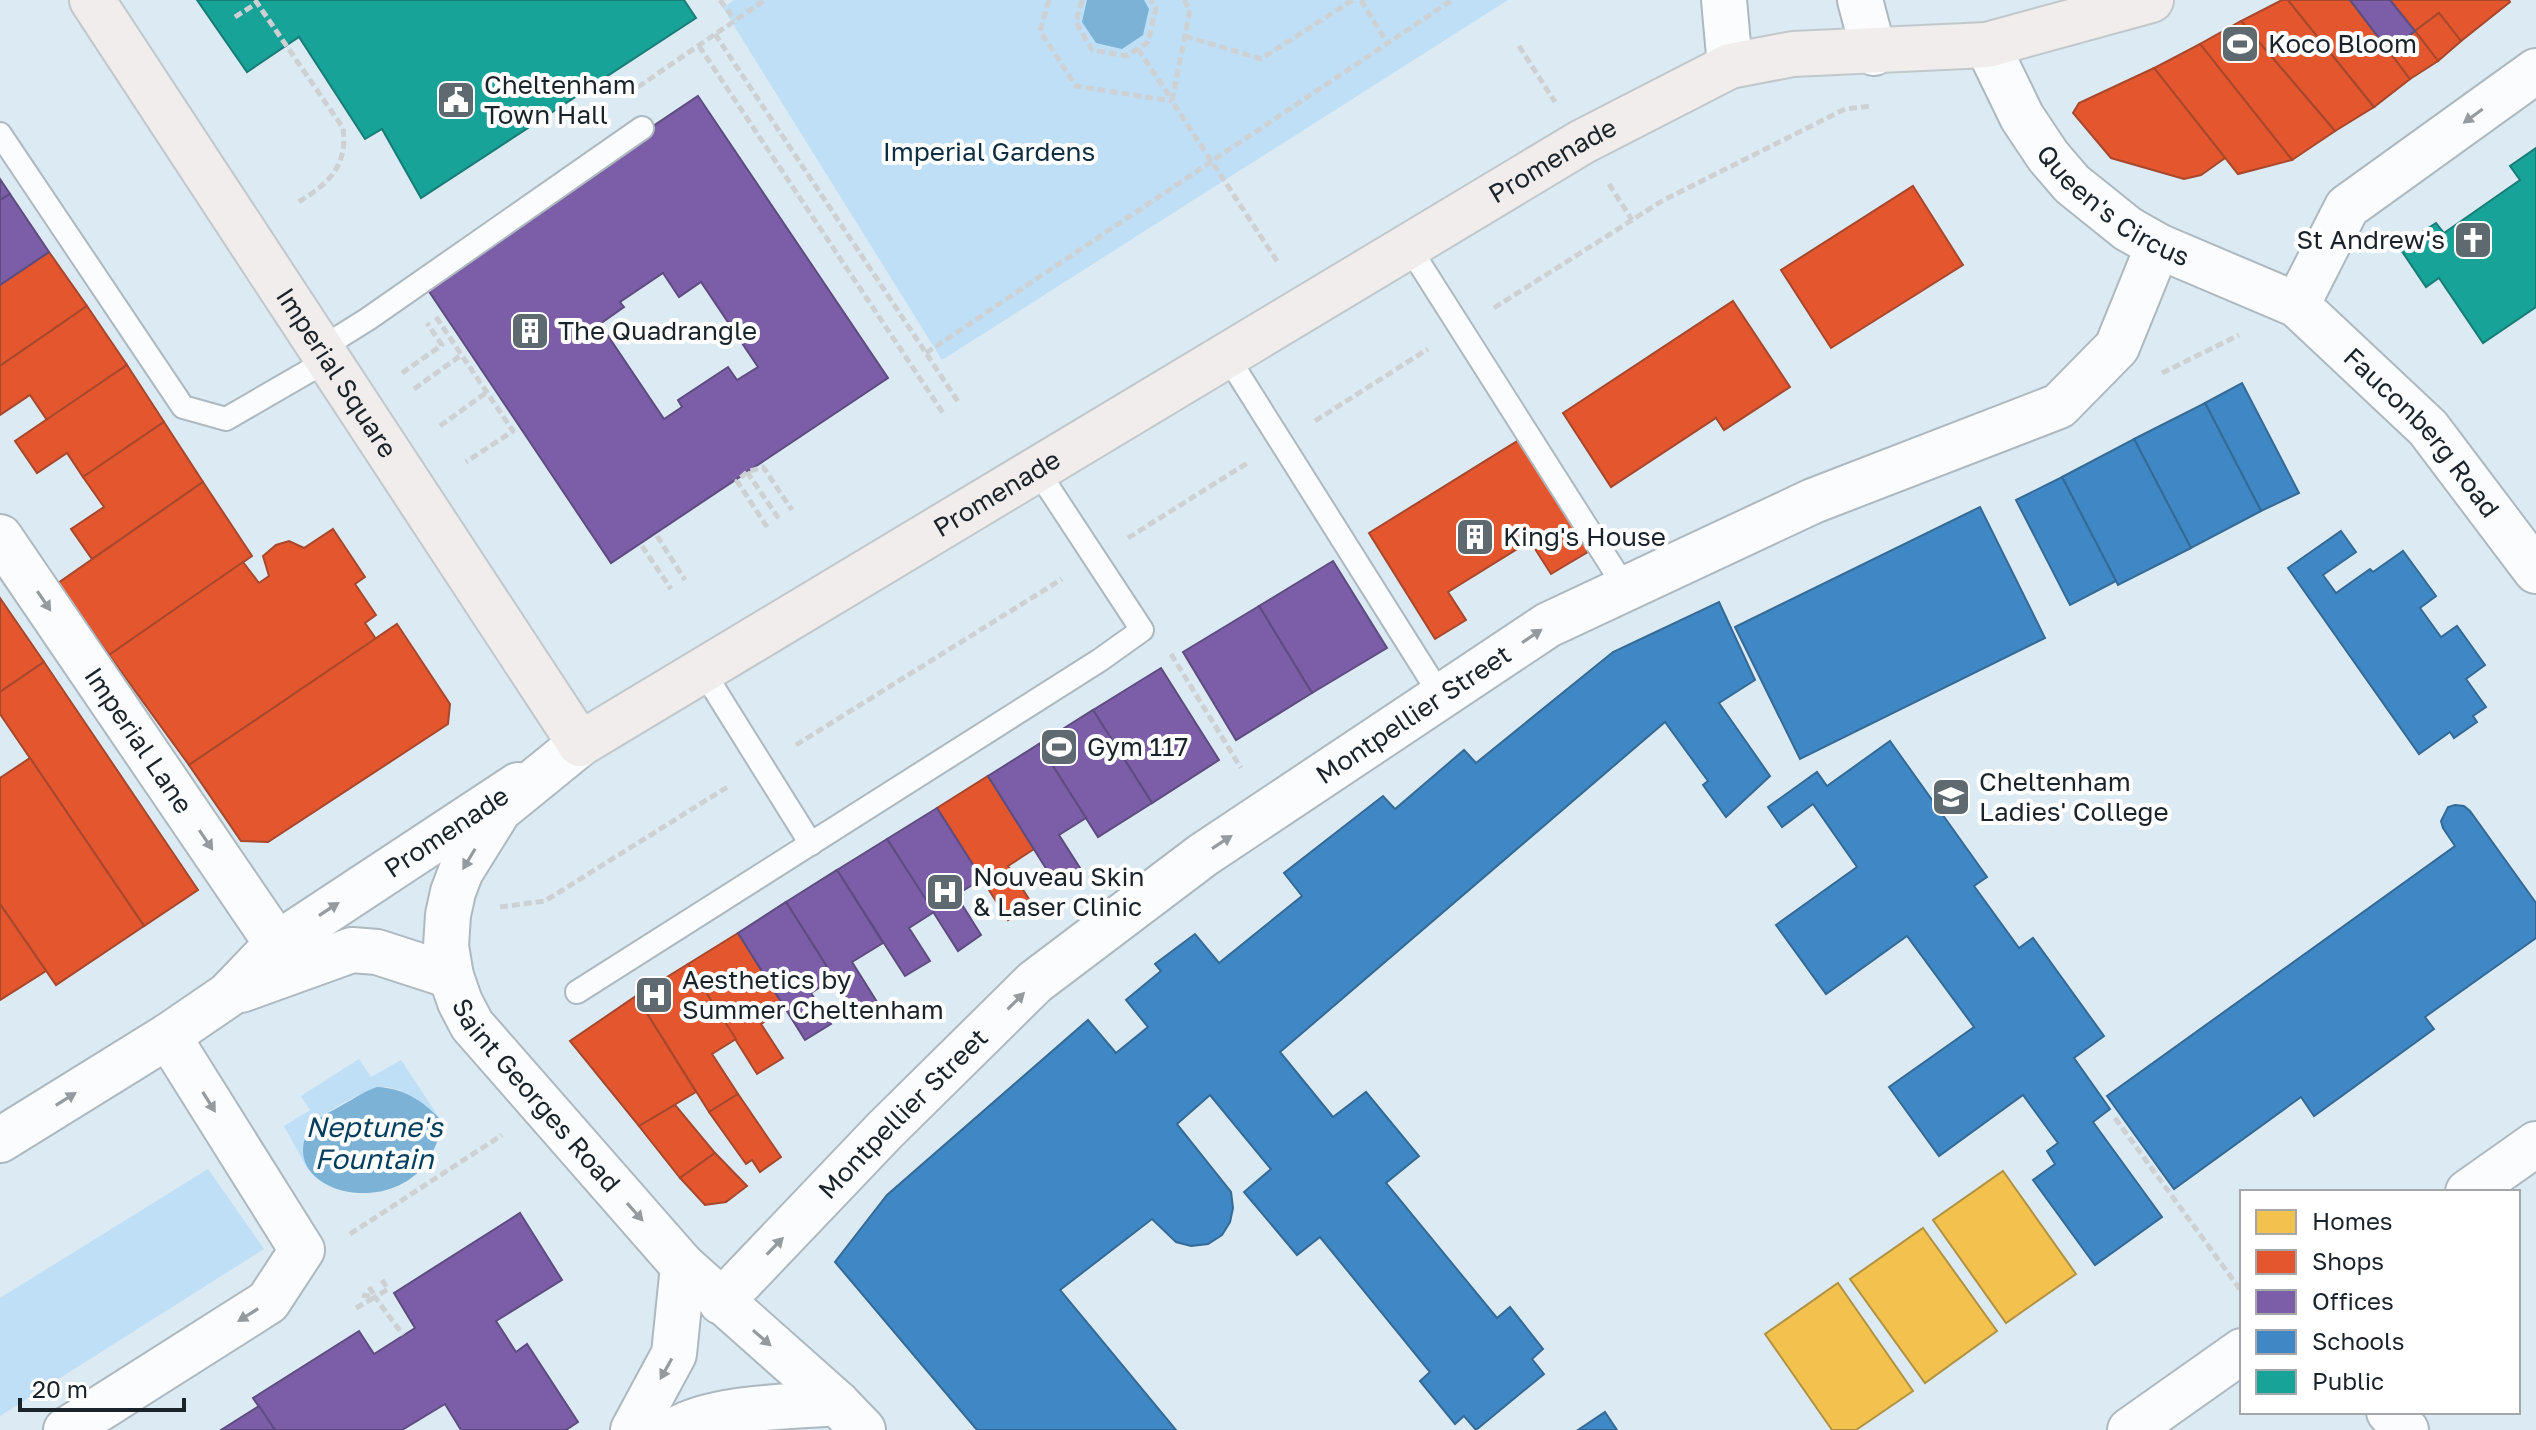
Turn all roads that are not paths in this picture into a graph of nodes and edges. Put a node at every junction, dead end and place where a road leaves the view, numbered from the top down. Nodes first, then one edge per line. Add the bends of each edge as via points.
1 (92, 0) edge
2 (1724, 0) edge
3 (1860, 0) edge
4 (2151, 0) edge
5 (1987, 45) junction
6 (1874, 53) junction
7 (1730, 66) junction
8 (2536, 71) edge
9 (642, 128) dead end
10 (0, 134) edge
11 (2158, 246) junction
12 (1409, 247) junction
13 (2297, 305) junction
14 (324, 354) junction
15 (1227, 356) junction
16 (1037, 470) junction
17 (0, 537) edge
18 (2536, 571) edge
19 (1626, 589) junction
20 (703, 671) junction
21 (1441, 696) junction
22 (580, 744) junction
23 (811, 844) junction
24 (277, 944) junction
25 (451, 976) junction
26 (577, 992) dead end
27 (228, 995) junction
28 (168, 1036) junction
29 (0, 1140) edge
30 (2536, 1144) edge
31 (2471, 1190) edge
32 (683, 1266) junction
33 (721, 1302) junction
34 (2240, 1352) edge
35 (2391, 1414) edge
36 (850, 1417) edge
37 (683, 1425) edge
38 (66, 1430) edge
39 (633, 1430) edge
40 (2130, 1430) edge
41 (2406, 1430) edge

1 - 14 main road, Imperial Square
2 - 7 street
3 - 6 street
4 - 5 main road
5 - 6 main road
5 - 11 street, Queen's Circus via 2022,117 2048,156 2099,208
6 - 7 main road, Promenade via 1793,54
7 - 12 main road, Promenade via 1582,142
8 -> 13 street via 2347,207
9 - 14 lane
10 - 14 lane via 183,407 226,419
11 - 13 street, Queen's Circus
11 - 19 street, Montpellier Street via 2117,347 2059,406 1813,501
12 - 15 main road, Promenade
12 - 19 lane
13 - 18 street, Fauconberg Road via 2428,428
14 - 22 main road, Imperial Square
15 - 16 main road, Promenade
15 - 21 lane
16 - 20 main road, Promenade
16 - 23 lane via 1142,630
17 -> 24 street, Imperial Lane
21 -> 19 street, Montpellier Street via 1548,625
20 - 22 main road, Promenade
20 - 23 lane
33 -> 21 street, Montpellier Street via 1035,982 1203,855
24 -> 22 street, Promenade
22 -> 25 street, Saint Georges Road via 499,810 461,871 448,915
23 - 26 lane
24 - 27 street, Promenade
25 - 27 street via 377,952 352,950
25 -> 32 street, Saint Georges Road via 472,1025
27 - 28 street, Promenade
29 -> 28 street, Promenade
28 -> 38 street via 310,1246 268,1302
30 - 31 street
32 - 33 street, Saint Georges Road
32 -> 39 street via 674,1354
33 -> 36 street, Saint Georges Road
34 - 40 street
35 - 41 street
36 - 37 street, Saint Georges Road via 753,1410

